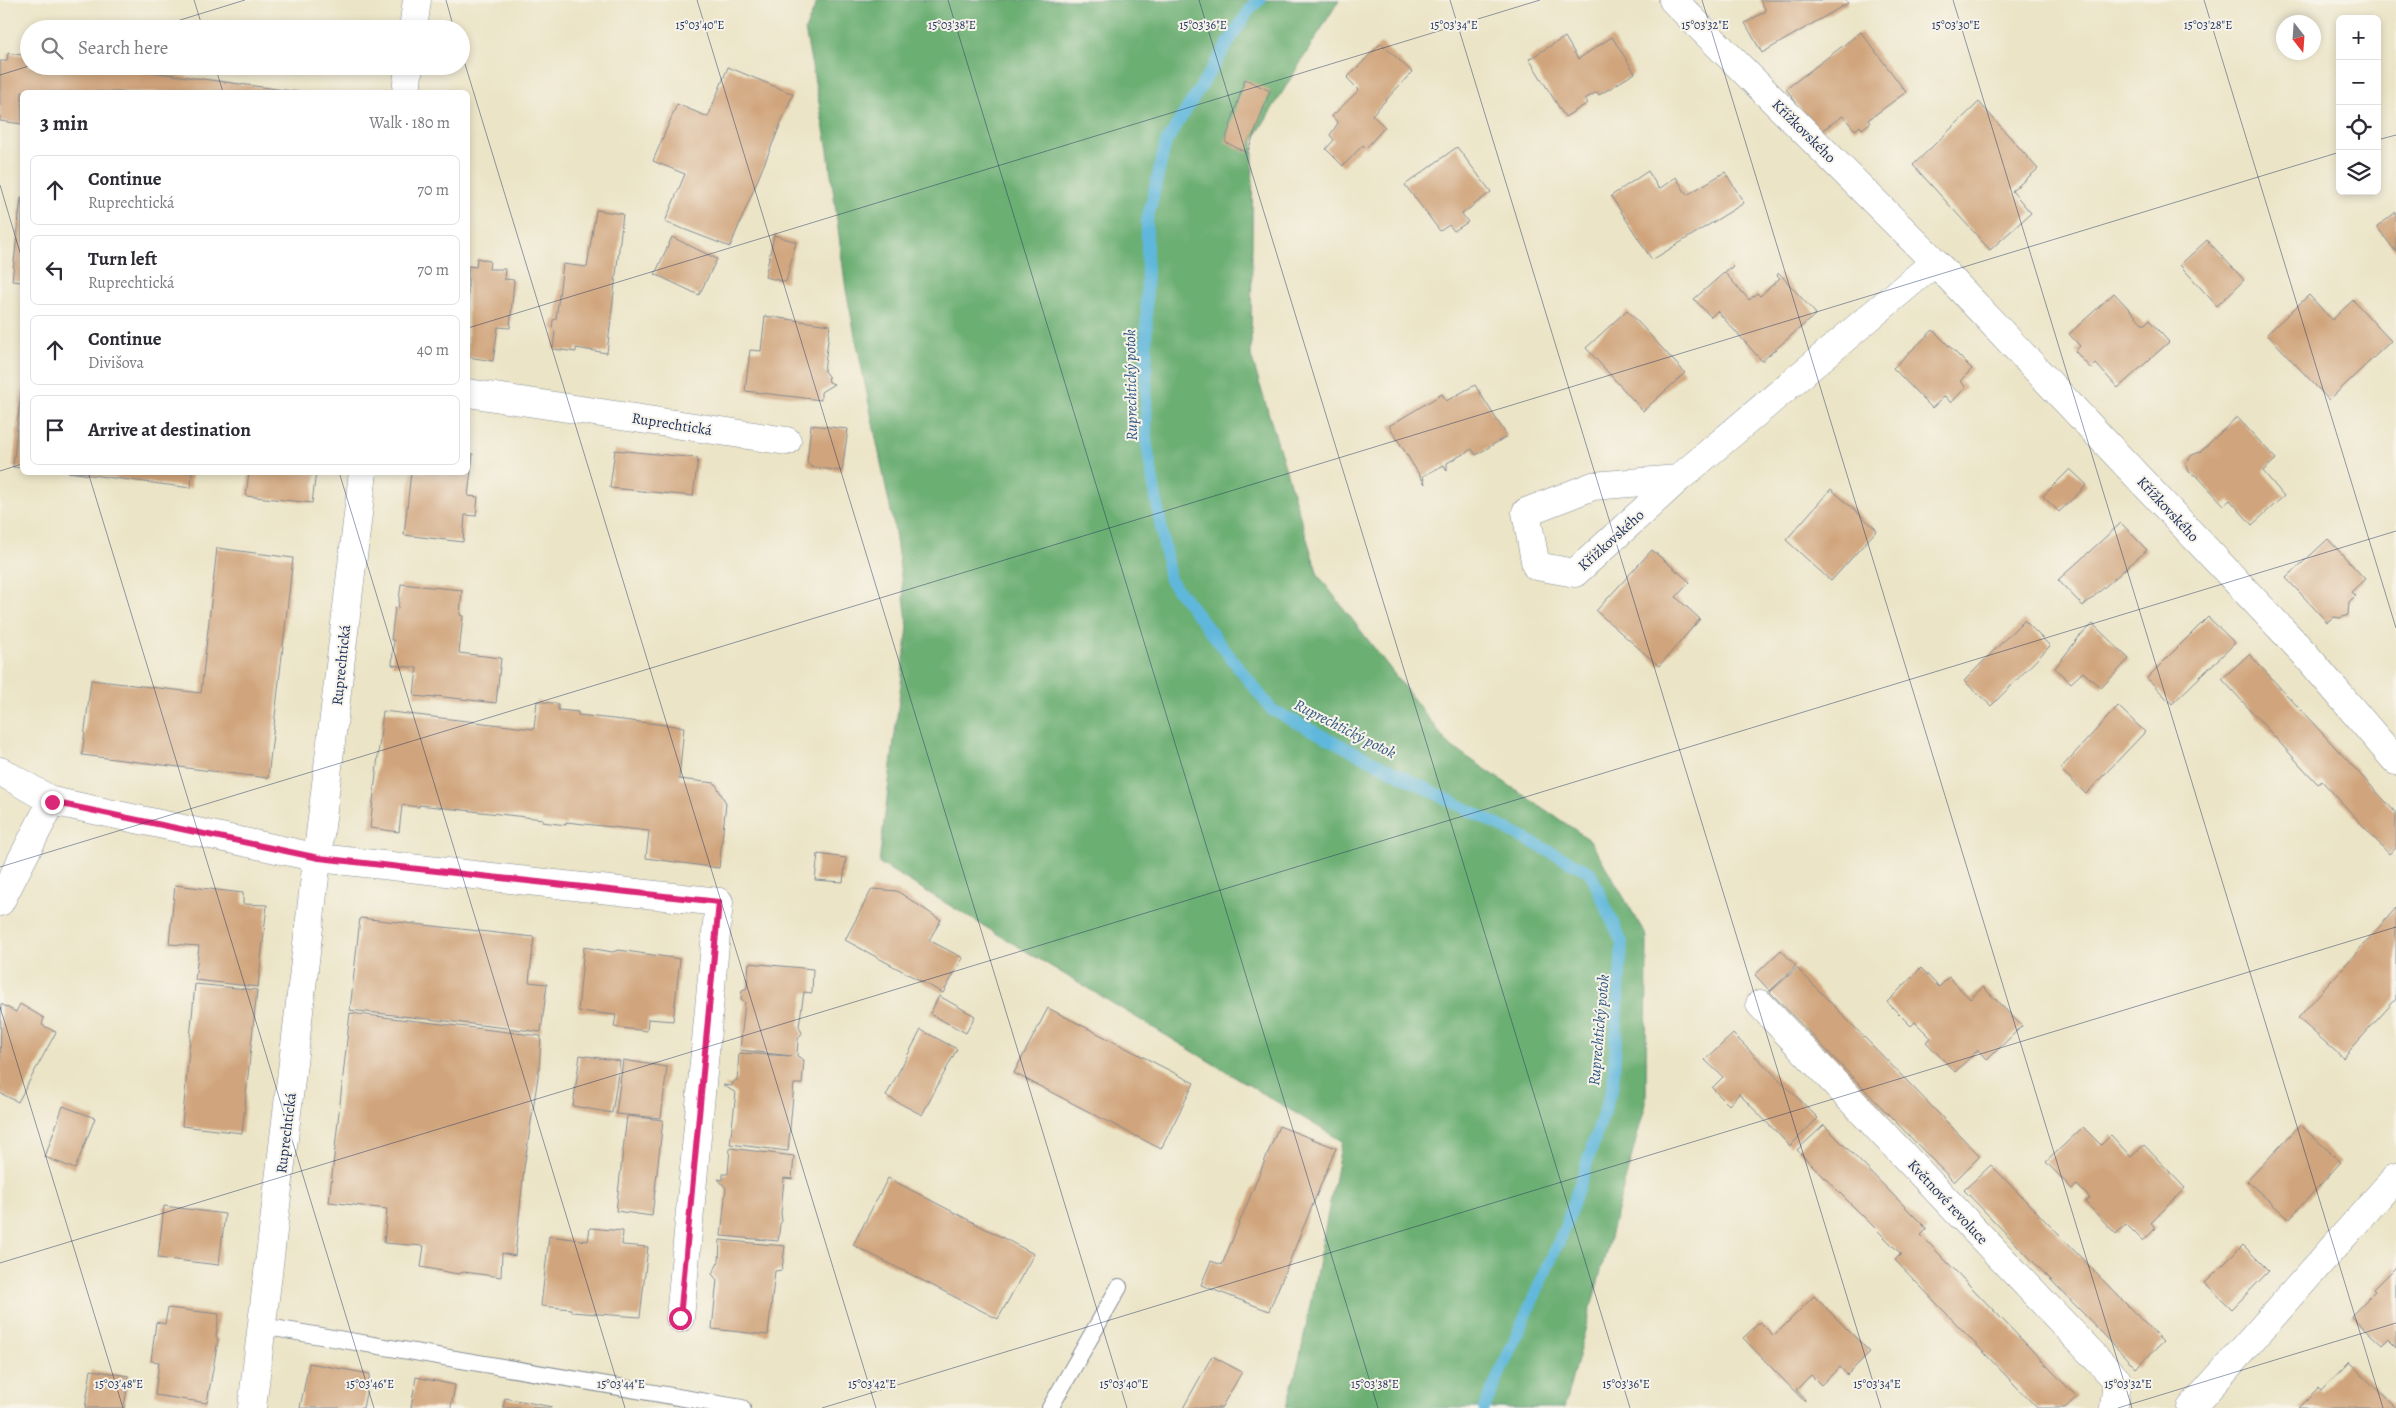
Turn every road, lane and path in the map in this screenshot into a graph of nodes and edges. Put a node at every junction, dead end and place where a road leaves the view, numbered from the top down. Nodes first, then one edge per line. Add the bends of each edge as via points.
1 (416, 0) edge
2 (1673, 0) edge
3 (414, 20) edge
4 (408, 75) edge
5 (406, 90) edge
6 (1935, 262) junction
7 (470, 393) edge
8 (787, 441) dead end
9 (362, 475) edge
10 (1678, 479) junction
11 (2396, 761) edge
12 (0, 771) edge
13 (52, 802) junction
14 (319, 858) junction
15 (0, 902) edge
16 (1760, 1004) dead end
17 (2396, 1177) edge
18 (1119, 1287) dead end
19 (680, 1318) dead end
20 (262, 1326) junction
21 (252, 1408) edge
22 (742, 1408) edge
23 (1050, 1408) edge
24 (2114, 1408) edge
25 (2191, 1408) edge

1 - 3 street
2 - 6 street, Křížkovského
4 - 5 street
6 - 10 street, Křížkovského
6 - 11 street, Křížkovského via 2304,654
7 - 8 street, Ruprechtická
9 - 14 street, Ruprechtická
10 - 10 street, Křížkovského via 1575,573 1536,566 1526,512 1593,486
12 - 13 street
13 - 14 street
13 - 15 street
14 - 19 street via 719,902
14 - 20 street, Ruprechtická
16 - 24 street, Květnové revoluce via 2117,1380
17 - 25 street
18 - 23 lane
20 - 21 street, Ruprechtická
20 - 22 lane

